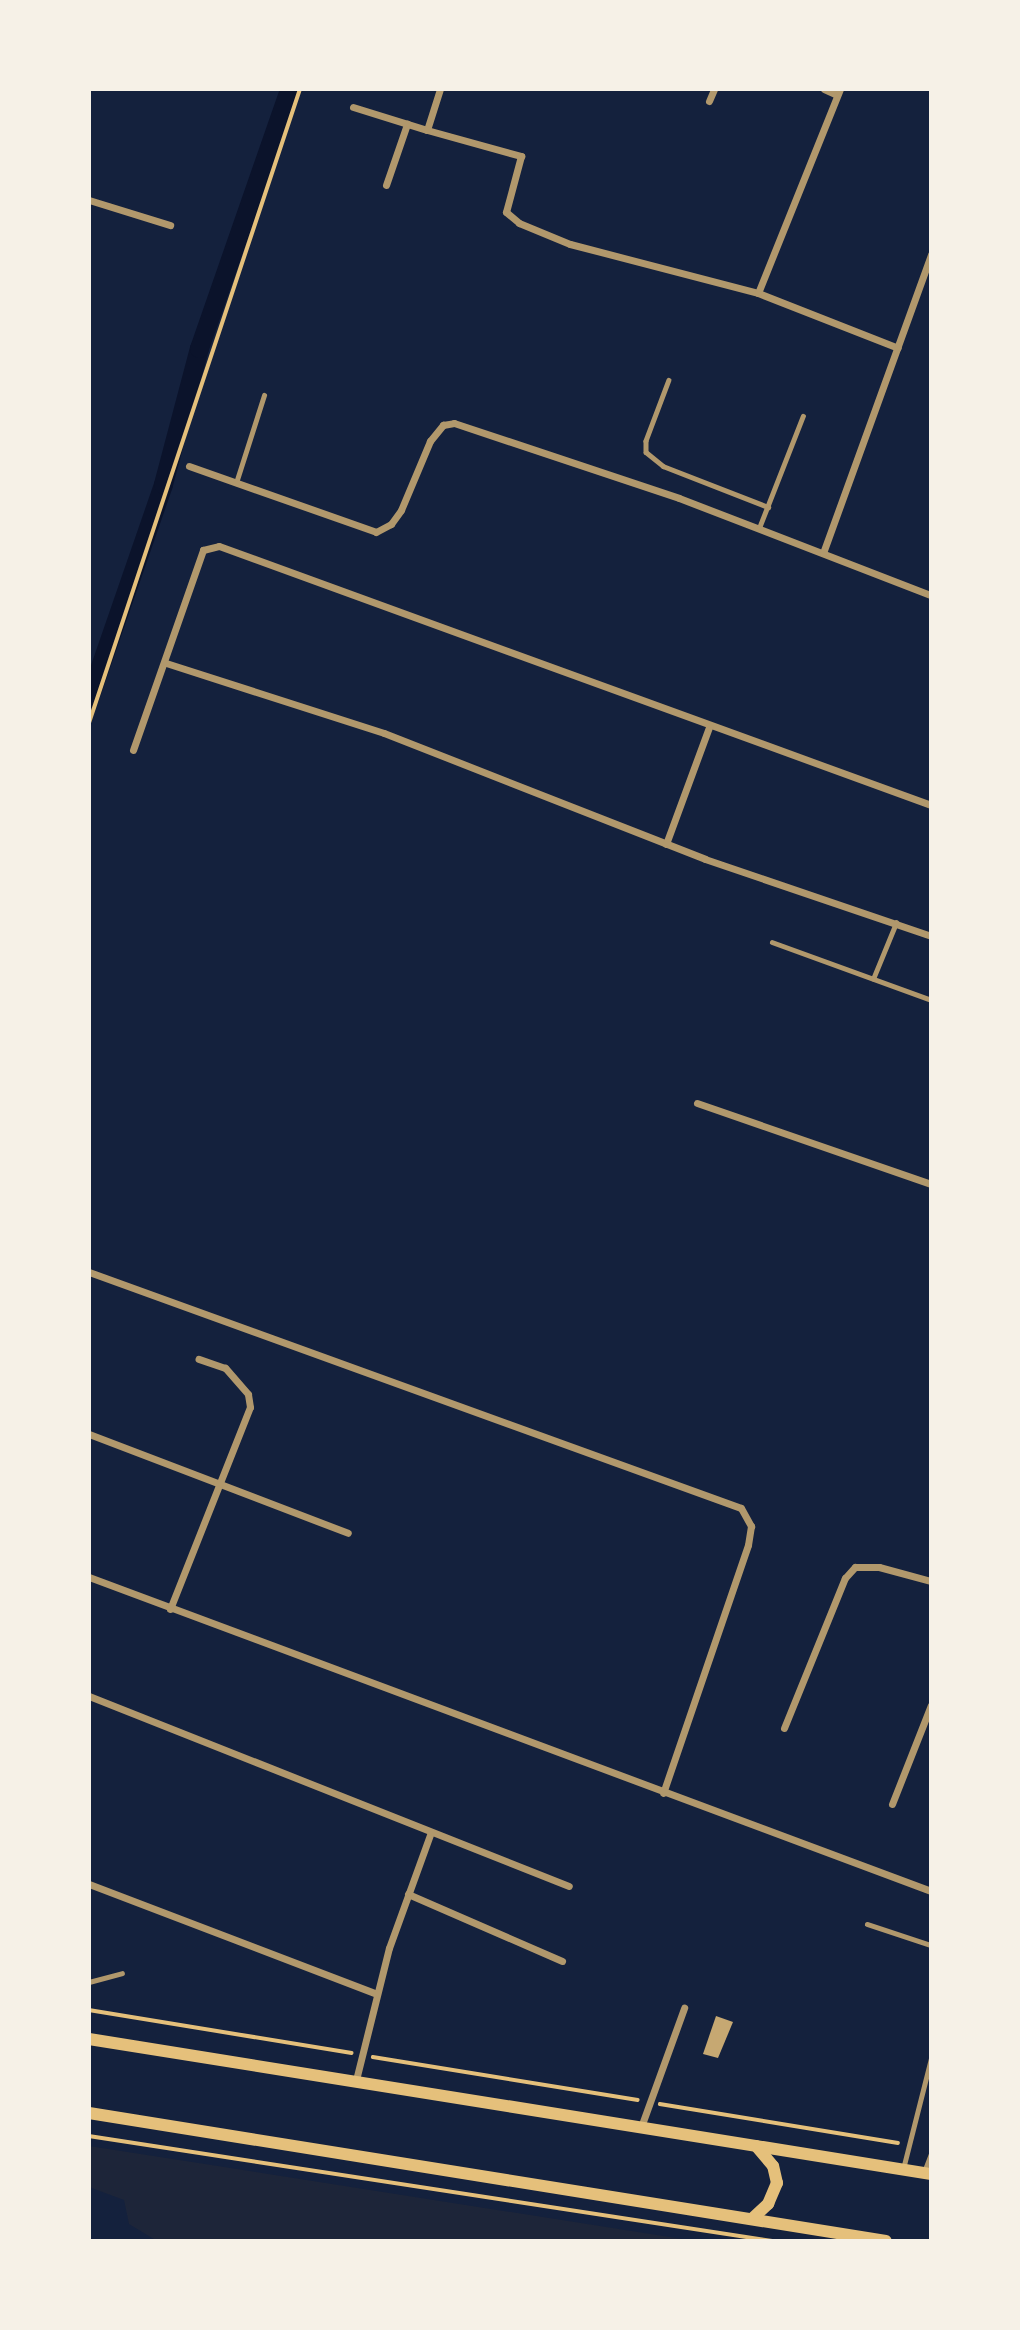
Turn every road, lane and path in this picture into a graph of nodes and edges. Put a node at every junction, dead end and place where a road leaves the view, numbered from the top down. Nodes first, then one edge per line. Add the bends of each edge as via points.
1 (300, 89) edge
2 (440, 89) edge
3 (714, 89) edge
4 (824, 89) edge
5 (838, 92) edge
6 (709, 101) dead end
7 (353, 107) dead end
8 (407, 124) junction
9 (427, 130) junction
10 (386, 185) dead end
11 (89, 200) edge
12 (170, 225) dead end
13 (931, 254) edge
14 (758, 293) junction
15 (898, 348) junction
16 (669, 380) dead end
17 (264, 395) dead end
18 (803, 416) dead end
19 (189, 466) dead end
20 (236, 483) junction
21 (768, 507) junction
22 (759, 528) junction
23 (823, 554) junction
24 (931, 595) edge
25 (166, 663) junction
26 (89, 723) edge
27 (709, 727) junction
28 (133, 750) dead end
29 (931, 805) edge
30 (666, 844) junction
31 (896, 923) junction
32 (931, 936) edge
33 (772, 942) dead end
34 (873, 979) junction
35 (931, 1000) edge
36 (697, 1103) dead end
37 (931, 1184) edge
38 (89, 1272) edge
39 (199, 1359) dead end
40 (89, 1434) edge
41 (221, 1486) junction
42 (348, 1533) dead end
43 (89, 1577) edge
44 (931, 1581) edge
45 (170, 1609) junction
46 (89, 1696) edge
47 (931, 1704) edge
48 (785, 1728) dead end
49 (663, 1793) junction
50 (892, 1804) dead end
51 (431, 1832) junction
52 (89, 1884) edge
53 (569, 1886) dead end
54 (931, 1891) edge
55 (408, 1894) junction
56 (867, 1924) dead end
57 (931, 1945) edge
58 (562, 1961) dead end
59 (122, 1973) dead end
60 (89, 1982) edge
61 (377, 1994) junction
62 (684, 2008) dead end
63 (89, 2010) edge
64 (89, 2039) edge
65 (362, 2055) junction
66 (931, 2058) edge
67 (356, 2080) junction
68 (649, 2102) junction
69 (89, 2113) edge
70 (641, 2127) junction
71 (89, 2136) edge
72 (908, 2144) junction
73 (756, 2146) junction
74 (931, 2154) edge
75 (902, 2169) junction
76 (927, 2174) edge
77 (753, 2218) junction
78 (772, 2241) edge
79 (886, 2241) edge

1 - 26 path
2 - 9 street
3 - 6 street
4 - 5 street
5 - 14 street
7 - 8 street
8 - 9 street
8 - 10 street
9 - 14 street via 522,156 506,212 519,223 570,244
11 - 12 street
13 - 15 street
14 - 15 street
15 - 23 street
16 - 21 lane via 646,441 646,453 663,467
17 - 20 lane
18 - 21 lane
19 - 20 street
20 - 22 street via 376,532 391,524 401,510 430,440 443,425 454,423
21 - 22 lane
22 - 23 street
23 - 24 street
25 - 27 street via 203,550 219,546
25 - 28 street
25 - 30 street via 397,738
27 - 29 street
27 - 30 street
30 - 31 street
31 - 32 street
31 - 34 lane
33 - 34 lane
34 - 35 lane
36 - 37 street
38 - 49 street via 741,1508 751,1526 748,1545
39 - 41 street via 225,1368 249,1399 247,1419
40 - 41 street
41 - 42 street
41 - 45 street
43 - 45 street
44 - 48 street via 879,1567 855,1567 845,1578
45 - 49 street
46 - 51 street
47 - 50 street
49 - 54 street
51 - 53 street
51 - 55 street
52 - 61 street
55 - 58 street
55 - 61 street
56 - 57 lane
59 - 60 lane
61 - 65 street
62 - 68 street
63 - 65 path
64 - 67 main road
65 - 67 street
65 - 68 path
66 - 72 lane
67 - 70 main road
68 - 70 street
68 - 72 path
69 - 77 main road
70 - 73 main road
71 - 78 path
72 - 75 lane
73 - 75 main road
73 - 77 main road via 773,2166 777,2183 768,2204
74 - 76 lane
75 - 76 main road
77 - 79 main road

